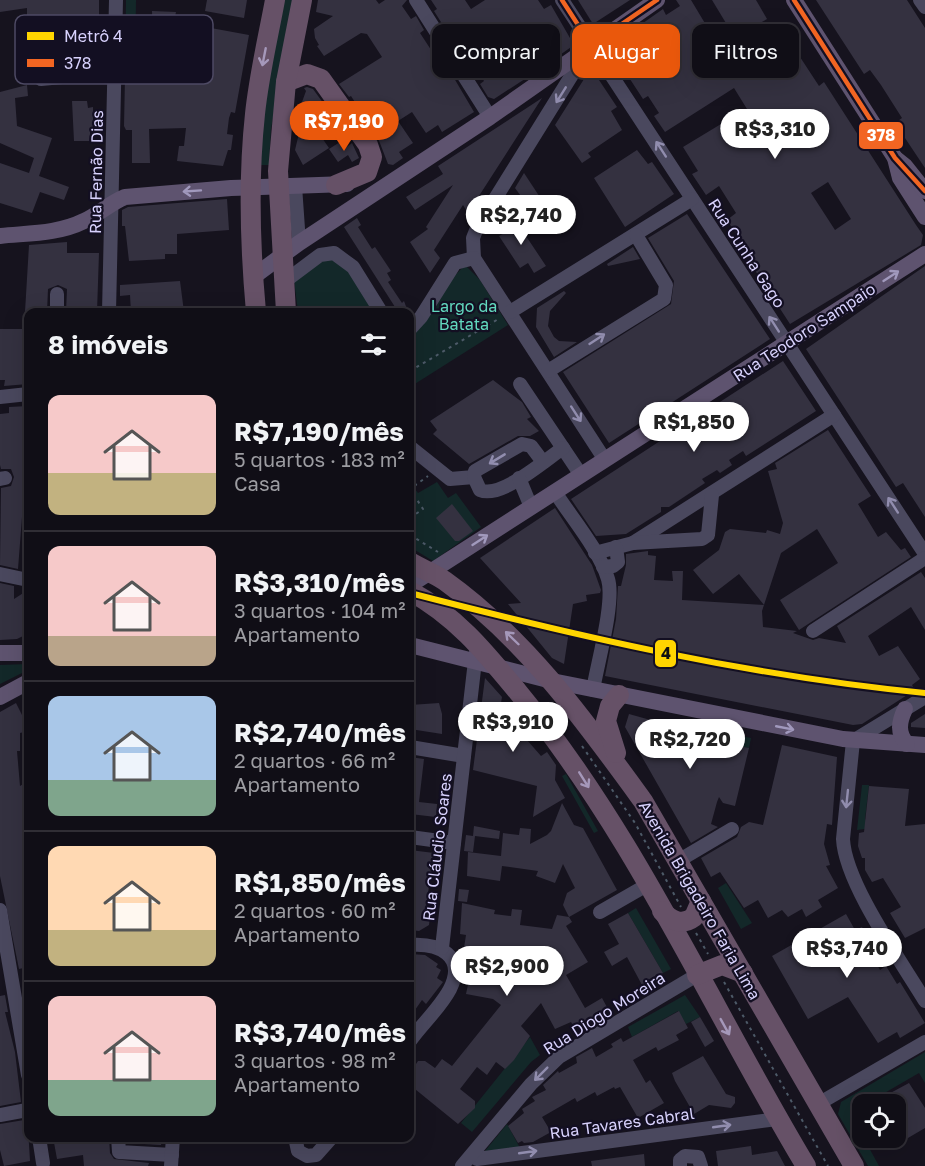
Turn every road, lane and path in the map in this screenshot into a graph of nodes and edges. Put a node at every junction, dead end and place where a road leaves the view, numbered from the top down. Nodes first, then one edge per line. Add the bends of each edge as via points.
1 (116, 0) edge
2 (275, 0) edge
3 (302, 0) edge
4 (416, 0) edge
5 (657, 0) edge
6 (794, 0) edge
7 (920, 0) edge
8 (565, 2) edge
9 (925, 7) edge
10 (116, 15) edge
11 (578, 24) edge
12 (622, 24) edge
13 (572, 59) edge
14 (572, 76) edge
15 (613, 78) edge
16 (286, 82) junction
17 (114, 84) edge
18 (490, 117) junction
19 (895, 158) junction
20 (395, 179) junction
21 (336, 185) junction
22 (287, 186) junction
23 (250, 187) junction
24 (925, 191) edge
25 (692, 199) junction
26 (113, 202) junction
27 (925, 218) edge
28 (636, 235) junction
29 (0, 236) edge
30 (298, 243) junction
31 (925, 254) edge
32 (283, 255) junction
33 (474, 258) junction
34 (253, 277) junction
35 (284, 282) junction
36 (57, 294) dead end
37 (57, 308) edge
38 (109, 308) edge
39 (256, 308) edge
40 (286, 308) edge
41 (379, 308) edge
42 (510, 312) junction
43 (414, 324) edge
44 (786, 343) junction
45 (414, 369) edge
46 (548, 371) junction
47 (520, 384) dead end
48 (24, 394) edge
49 (0, 397) edge
50 (834, 415) junction
51 (562, 448) junction
52 (414, 450) edge
53 (605, 460) junction
54 (543, 462) junction
55 (438, 469) junction
56 (581, 475) junction
57 (474, 477) junction
58 (519, 478) junction
59 (414, 486) edge
60 (555, 492) junction
61 (414, 495) edge
62 (712, 495) junction
63 (531, 507) junction
64 (414, 515) edge
65 (414, 537) edge
66 (633, 543) junction
67 (616, 547) junction
68 (439, 553) dead end
69 (595, 553) junction
70 (925, 556) edge
71 (414, 564) edge
72 (603, 567) junction
73 (430, 572) junction
74 (0, 574) edge
75 (24, 579) edge
76 (414, 582) edge
77 (414, 594) edge
78 (813, 631) dead end
79 (414, 645) edge
80 (476, 652) junction
81 (0, 653) edge
82 (24, 653) edge
83 (497, 667) junction
84 (552, 681) junction
85 (24, 684) edge
86 (593, 690) junction
87 (619, 695) junction
88 (0, 696) edge
89 (925, 697) edge
90 (905, 709) junction
91 (853, 741) junction
92 (907, 744) junction
93 (925, 745) edge
94 (414, 748) edge
95 (464, 756) junction
96 (614, 762) junction
97 (732, 829) dead end
98 (414, 838) edge
99 (454, 843) junction
100 (678, 861) junction
101 (647, 885) junction
102 (701, 901) junction
103 (660, 909) junction
104 (0, 910) edge
105 (600, 912) dead end
106 (414, 945) edge
107 (442, 948) junction
108 (743, 974) junction
109 (697, 975) junction
110 (925, 1001) edge
111 (414, 1036) edge
112 (925, 1042) edge
113 (24, 1051) edge
114 (818, 1104) junction
115 (24, 1111) edge
116 (0, 1115) edge
117 (777, 1119) junction
118 (688, 1130) junction
119 (40, 1142) edge
120 (118, 1142) edge
121 (173, 1142) edge
122 (296, 1142) edge
123 (328, 1142) edge
124 (474, 1160) edge
125 (172, 1161) edge
126 (697, 1161) edge
127 (43, 1163) dead end
128 (462, 1166) edge
129 (680, 1166) edge
130 (806, 1166) edge
131 (854, 1166) edge

1 - 10 street, Rua Fernão Dias
2 -> 23 highway via 257,95
3 - 16 highway
4 - 18 street
5 - 12 main road
6 - 19 main road
7 - 9 street
8 - 11 street, Rua Cunha Gago
13 - 18 main road
14 -> 33 street via 477,228
25 -> 15 street, Rua Cunha Gago
16 - 21 highway via 307,74 321,79 368,145 372,157 367,172
16 - 22 highway
17 - 26 street, Rua Fernão Dias
18 - 20 main road
19 - 24 main road
19 - 27 main road via 900,178
20 - 21 main road
20 - 30 main road
21 - 22 main road
22 - 23 main road
22 - 30 street
22 - 32 highway
23 -> 26 main road via 145,195
23 - 34 highway
25 - 28 street
44 -> 25 street, Rua Cunha Gago
26 - 29 main road via 84,221 60,230
26 - 38 street, Rua Fernão Dias
28 - 42 street
46 -> 28 street via 664,299 666,285
30 - 32 main road
44 -> 31 main road, Rua Teodoro Sampaio
32 - 34 main road
32 - 35 highway
33 - 42 street
33 - 43 street via 455,263
34 - 39 highway
35 - 40 highway
35 - 41 street via 320,255 334,253 353,267
36 - 37 street
42 - 45 path
42 - 46 street
44 - 50 street, Rua Cunha Gago
44 - 53 main road, Rua Teodoro Sampaio
46 -> 53 street
47 - 51 street
48 - 49 street
50 - 62 street
70 -> 50 street, Rua Cunha Gago
51 - 54 street
51 - 56 street
52 - 55 street
53 - 56 main road, Rua Teodoro Sampaio
54 -> 57 street via 531,446 522,444 475,471
54 - 58 street
55 - 57 street via 450,479
55 - 59 path
56 - 60 main road, Rua Teodoro Sampaio
57 - 58 street via 480,490 487,492 497,492
58 - 63 street
60 - 63 main road, Rua Teodoro Sampaio
60 - 69 street
61 - 64 path via 423,509
62 - 66 street
62 - 66 street via 708,535 691,541
73 -> 63 main road, Rua Teodoro Sampaio
65 - 68 path
66 - 67 street
67 - 69 street
67 - 72 street via 618,562
69 - 72 street
70 - 78 street
71 - 73 highway, Avenida Brigadeiro Faria Lima
72 - 86 street via 610,595
73 - 76 main road, Rua Teodoro Sampaio
84 -> 73 highway, Avenida Brigadeiro Faria Lima via 473,602
74 - 75 street
77 - 80 highway via 456,623
79 - 80 main road
80 - 83 highway
80 - 95 street, Rua Cláudio Soares
81 - 82 main road
83 - 84 main road
83 -> 101 highway via 566,752
84 - 86 main road
84 - 96 highway, Avenida Brigadeiro Faria Lima
85 - 88 main road
86 - 87 main road
87 -> 91 main road
87 - 96 highway via 610,706 606,721 608,737 616,750
89 - 90 street
90 - 91 street
90 - 92 main road via 899,725
91 - 92 main road
91 -> 110 street via 844,853 854,880
92 - 93 main road
94 - 95 street
95 - 99 street, Rua Cláudio Soares
96 - 100 highway, Avenida Brigadeiro Faria Lima via 643,801
97 - 100 street
98 - 99 street
99 - 107 street, Rua Cláudio Soares
100 - 102 highway, Avenida Brigadeiro Faria Lima
101 - 103 highway
101 - 105 street
102 - 103 highway via 694,917 685,922 671,919
102 - 108 highway, Avenida Brigadeiro Faria Lima
103 - 109 highway
104 - 113 street
106 - 107 street
107 - 111 street via 452,961 451,986
108 - 109 highway via 722,965
108 - 114 highway, Avenida Brigadeiro Faria Lima
109 -> 117 highway
109 -> 124 street, Rua Diogo Moreira via 559,1057 531,1084
112 - 114 street
114 - 131 highway, Avenida Brigadeiro Faria Lima
115 - 116 street
118 -> 117 street, Rua Tavares Cabral
117 - 130 highway
124 -> 118 street, Rua Tavares Cabral
118 - 126 street
119 - 127 street
120 - 125 street via 119,1152
121 - 125 street
122 - 123 street via 298,1151 307,1156 316,1155
124 - 128 street, Rua Diogo Moreira
126 - 129 street via 680,1160

